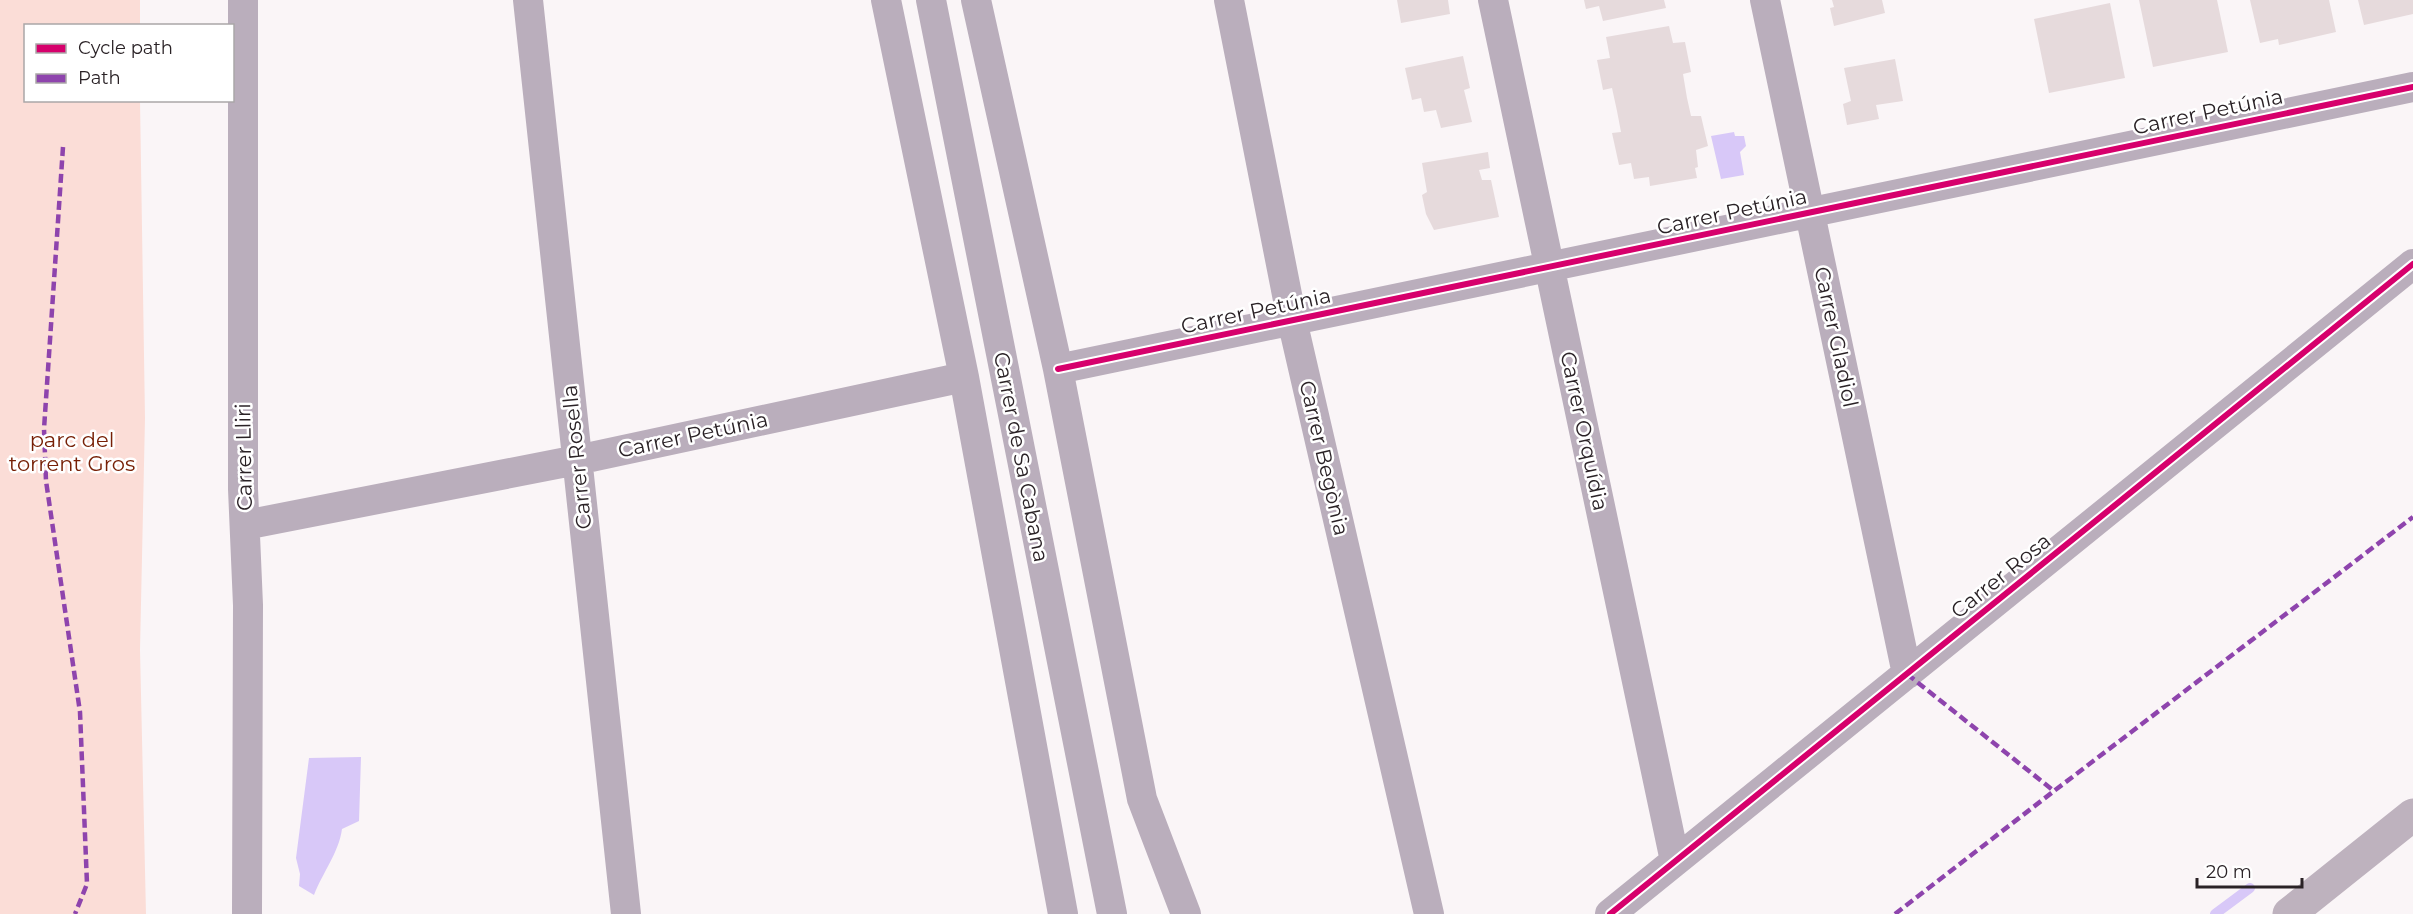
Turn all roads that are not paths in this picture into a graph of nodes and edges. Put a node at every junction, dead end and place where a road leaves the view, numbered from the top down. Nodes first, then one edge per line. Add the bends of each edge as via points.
1 (243, 0) edge
2 (528, 0) edge
3 (886, 0) edge
4 (931, 0) edge
5 (976, 0) edge
6 (1229, 0) edge
7 (1493, 0) edge
8 (1765, 0) edge
9 (2413, 87) edge
10 (1810, 212) junction
11 (2413, 264) edge
12 (1550, 267) junction
13 (1292, 320) junction
14 (1058, 369) junction
15 (964, 377) junction
16 (577, 460) junction
17 (245, 525) junction
18 (1907, 674) junction
19 (2413, 815) edge
20 (1675, 861) junction
21 (247, 914) edge
22 (626, 914) edge
23 (1063, 914) edge
24 (1112, 914) edge
25 (1186, 914) edge
26 (1429, 914) edge
27 (1610, 914) edge
28 (2289, 914) edge

1 - 17 street, Carrer Lliri
2 - 16 street, Carrer Rosella
3 - 15 street
4 - 24 street, Carrer de Sa Cabana
5 - 14 street
6 - 13 street, Carrer Begònia
7 - 12 street, Carrer Orquídia
8 - 10 street, Carrer Gladiol
9 - 10 street, Carrer Petúnia
10 - 12 street, Carrer Petúnia
10 - 18 street, Carrer Gladiol
11 - 18 street, Carrer Rosa
12 - 13 street, Carrer Petúnia
12 - 20 street, Carrer Orquídia
13 - 14 street, Carrer Petúnia
13 - 26 street, Carrer Begònia
14 - 25 street via 1142,799
15 - 16 street, Carrer Petúnia
15 - 23 street
16 - 17 street, Carrer Petúnia
16 - 22 street, Carrer Rosella
17 - 21 street, Carrer Lliri
18 - 20 street, Carrer Rosa
19 - 28 highway
20 - 27 street, Carrer Rosa

